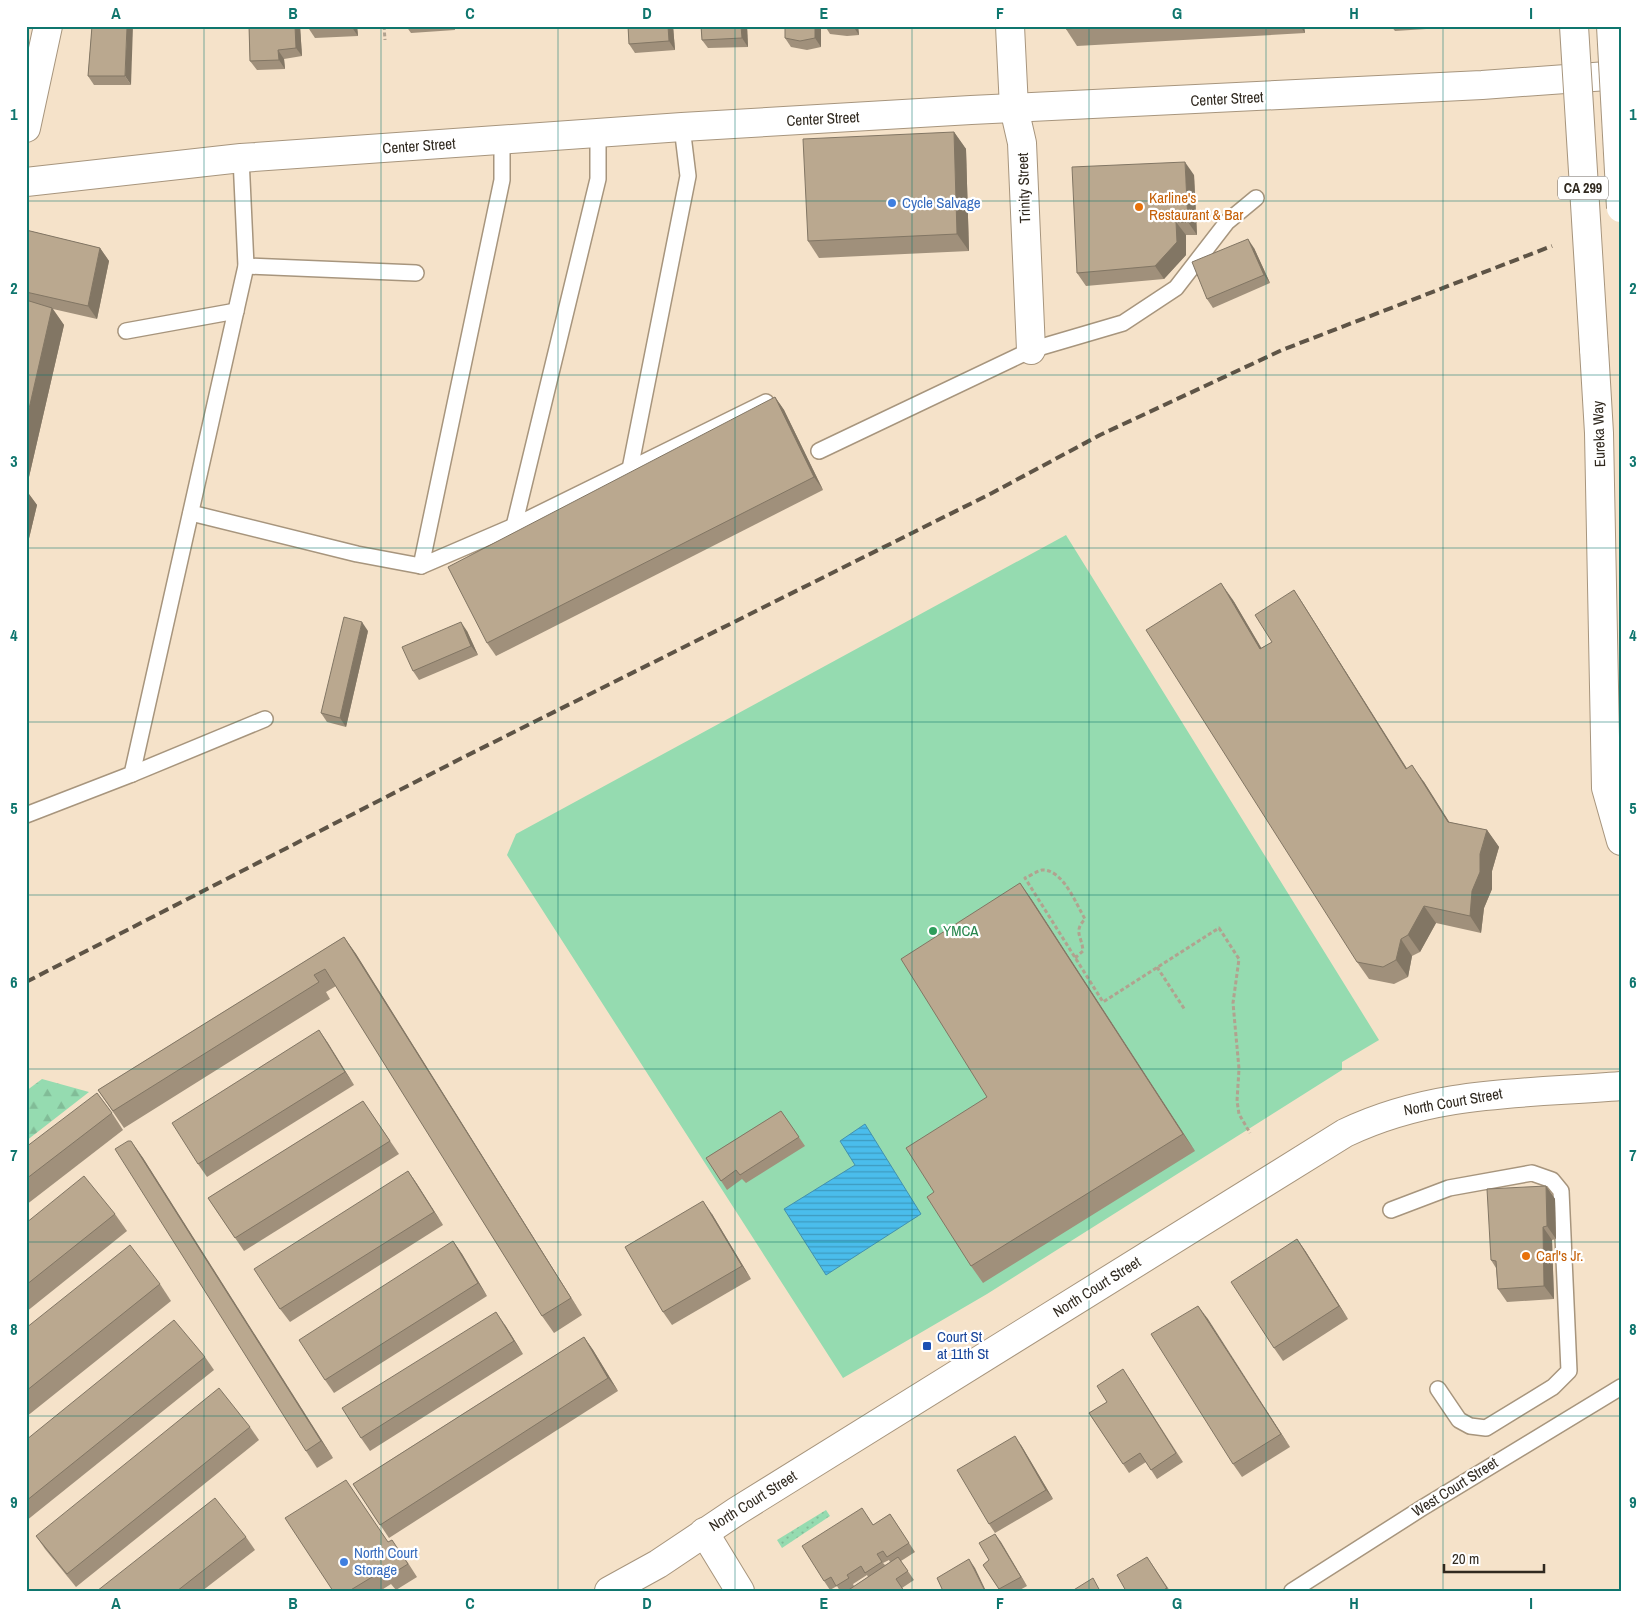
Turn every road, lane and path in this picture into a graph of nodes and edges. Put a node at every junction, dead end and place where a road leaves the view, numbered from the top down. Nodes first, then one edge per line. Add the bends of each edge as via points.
1 (48, 26) edge
2 (384, 26) edge
3 (1010, 26) edge
4 (1574, 26) edge
5 (1611, 26) edge
6 (385, 40) dead end
7 (1621, 75) edge
8 (1014, 108) junction
9 (682, 127) junction
10 (26, 128) edge
11 (598, 134) junction
12 (502, 140) junction
13 (241, 158) junction
14 (26, 182) edge
15 (1256, 198) dead end
16 (1621, 208) edge
17 (246, 266) junction
18 (416, 273) dead end
19 (236, 311) junction
20 (126, 331) dead end
21 (1031, 350) junction
22 (766, 402) edge
23 (819, 451) dead end
24 (630, 469) junction
25 (191, 513) junction
26 (514, 526) junction
27 (421, 566) junction
28 (265, 719) dead end
29 (132, 774) junction
30 (26, 815) edge
31 (1621, 842) edge
32 (1075, 958) junction
33 (1157, 967) junction
34 (1185, 1010) dead end
35 (1621, 1086) edge
36 (1250, 1133) dead end
37 (1391, 1210) dead end
38 (1621, 1387) edge
39 (1438, 1389) dead end
40 (704, 1532) junction
41 (609, 1591) edge
42 (740, 1591) edge
43 (1292, 1591) edge

1 - 10 main road
2 - 6 path
3 - 8 main road, Trinity Street
4 - 31 main road, Eureka Way / CA 299, bridge via 1599,433 1606,788
5 - 16 main road, CA 299, bridge
7 - 8 main road, Center Street via 1257,98
8 - 9 main road, Center Street
8 - 21 main road, Trinity Street via 1022,144
9 - 11 main road, Center Street
9 - 24 lane via 688,176
11 - 12 main road, Center Street
11 - 26 lane via 598,178
12 - 13 main road, Center Street
12 - 27 lane via 502,180
13 - 14 main road, Center Street
13 - 17 lane
15 - 21 lane via 1227,222 1176,288 1123,323
17 - 18 lane
17 - 19 lane
19 - 20 lane
19 - 25 lane
21 - 23 lane
22 - 24 lane
24 - 26 lane
25 - 27 lane via 357,554
25 - 29 lane
26 - 27 lane
28 - 29 lane
29 - 30 lane
32 - 32 path via 1025,878 1040,870 1055,874 1062,881 1085,919 1078,931 1083,951
32 - 33 path via 1103,1002
33 - 34 path
33 - 36 path via 1219,928 1239,959 1233,1002 1239,1069 1237,1101 1238,1114
35 - 40 main road, North Court Street via 1508,1092 1426,1104 1389,1114 1345,1133
37 - 39 lane via 1448,1188 1532,1173 1552,1180 1561,1191 1569,1371 1553,1387 1486,1428 1470,1426 1459,1420
38 - 43 lane, West Court Street
40 - 41 main road, North Court Street via 658,1564
40 - 42 main road

